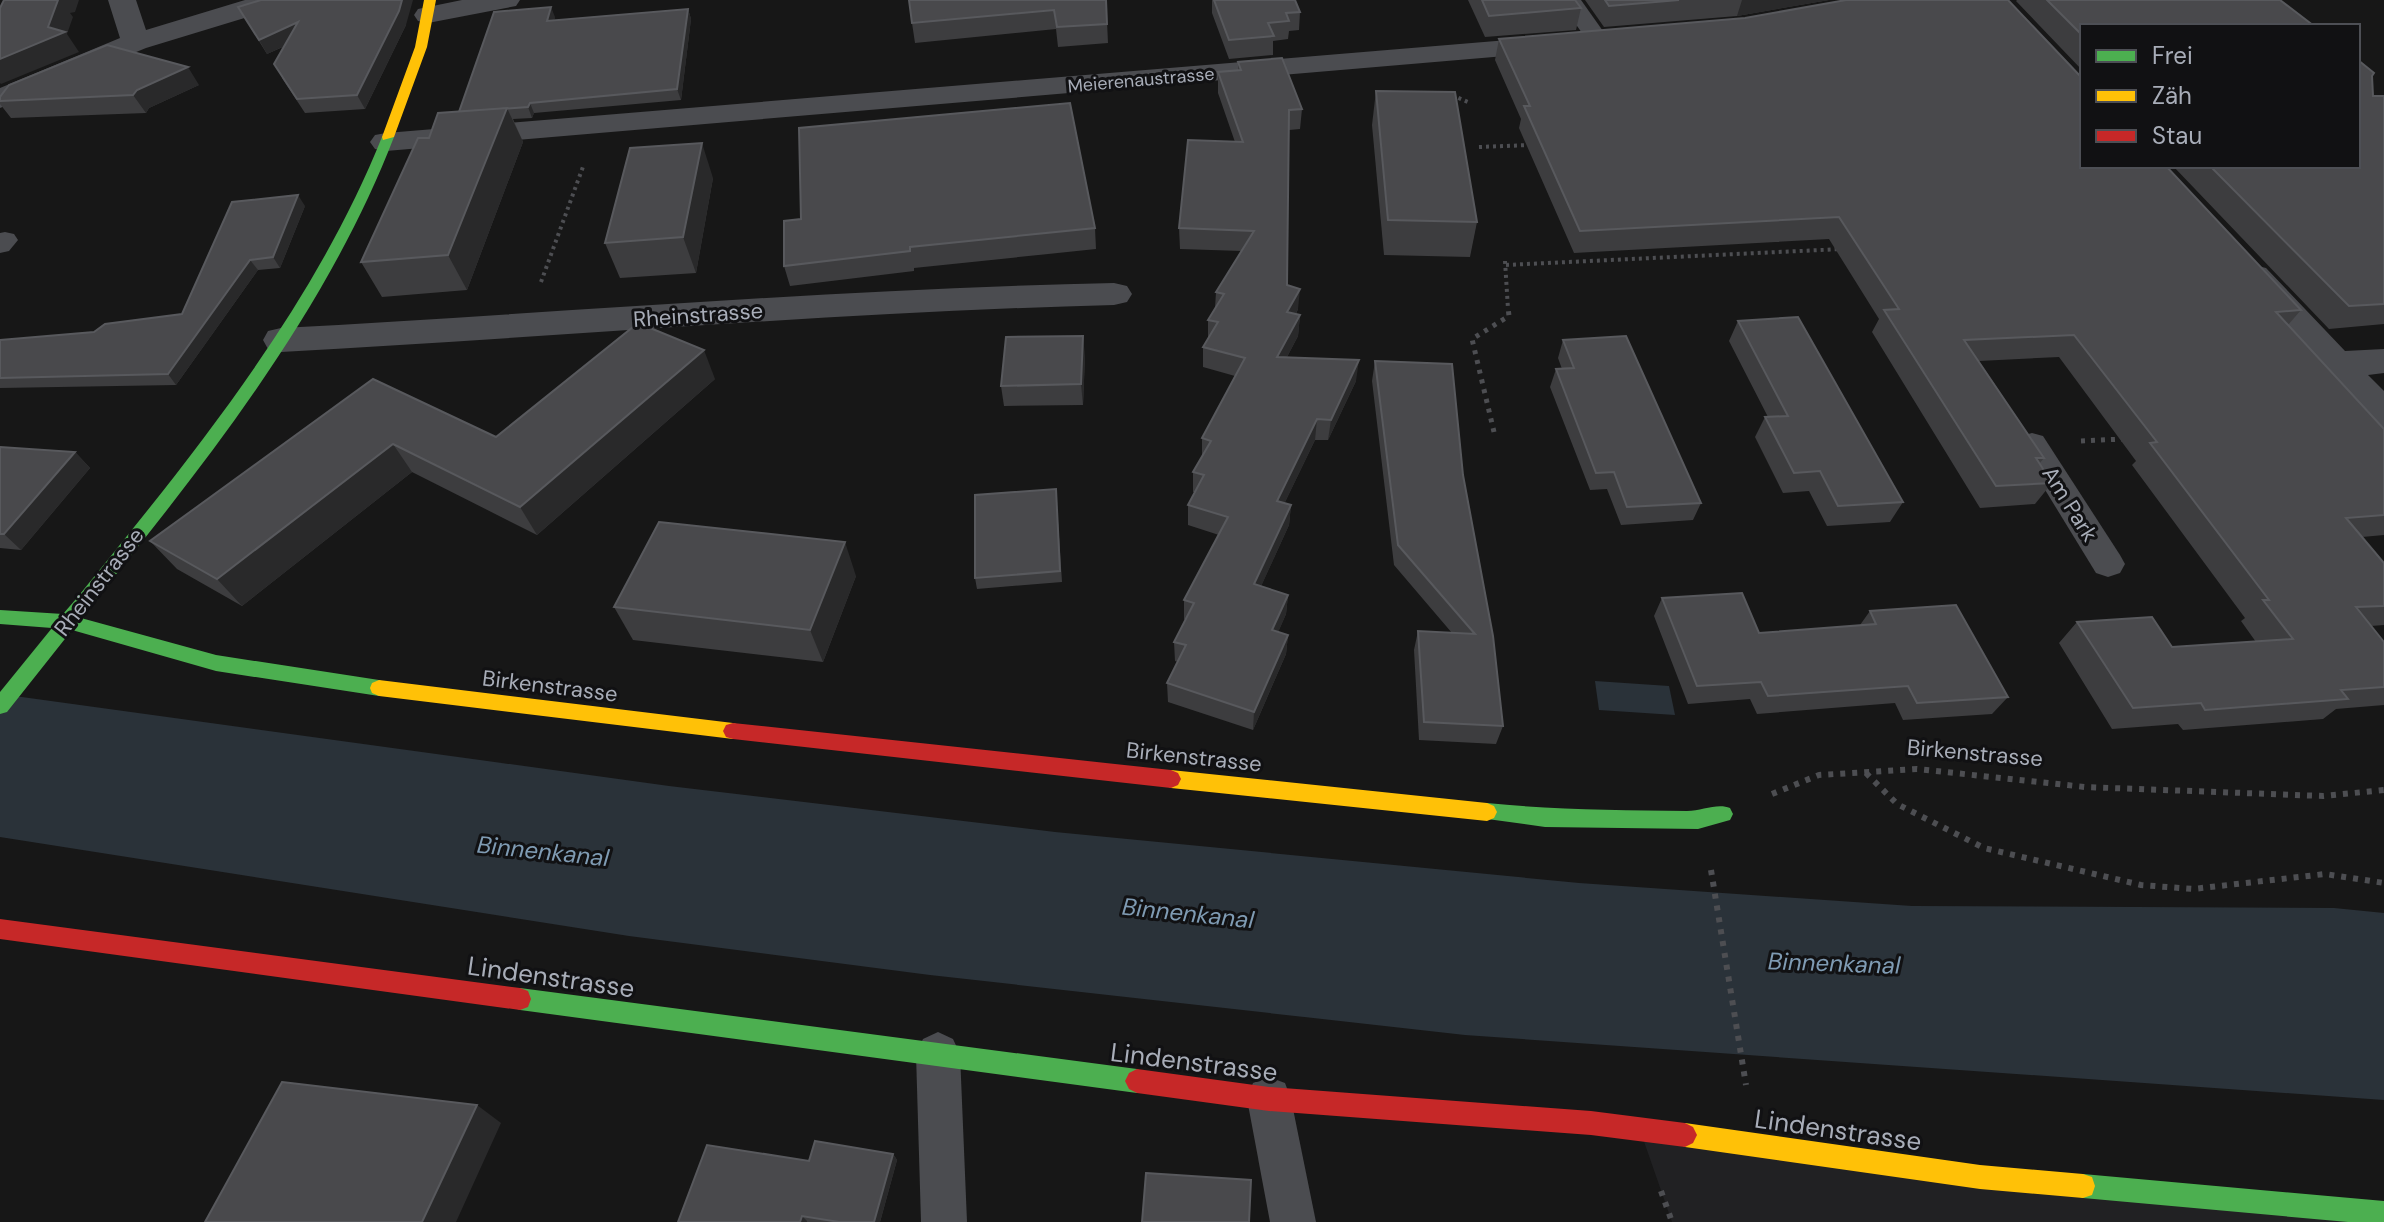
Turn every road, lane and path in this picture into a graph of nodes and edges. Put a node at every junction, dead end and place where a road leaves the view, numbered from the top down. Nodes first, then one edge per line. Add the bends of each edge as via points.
1 (122, 0) edge
2 (274, 0) edge
3 (506, 0) edge
4 (1570, 0) edge
5 (429, 7) edge
6 (1630, 38) edge
7 (1599, 41) junction
8 (136, 42) junction
9 (0, 99) edge
10 (598, 125) junction
11 (386, 142) junction
12 (1541, 144) edge
13 (1479, 147) dead end
14 (1850, 248) edge
15 (2235, 255) edge
16 (1114, 294) dead end
17 (525, 327) junction
18 (281, 340) junction
19 (2384, 361) edge
20 (2336, 364) junction
21 (2384, 415) edge
22 (1494, 432) dead end
23 (2124, 439) dead end
24 (2032, 444) joint
25 (2108, 564) dead end
26 (0, 617) edge
27 (69, 622) junction
28 (0, 706) edge
29 (1865, 772) junction
30 (2384, 790) edge
31 (1723, 814) joint
32 (1713, 873) dead end
33 (2384, 883) edge
34 (0, 929) edge
35 (938, 1054) junction
36 (1746, 1086) dead end
37 (1269, 1099) junction
38 (2384, 1213) edge
39 (944, 1222) edge
40 (1293, 1222) edge

1 - 8 street
2 - 8 street
3 - 5 street
4 - 7 lane
5 - 11 street, Rheinstrasse via 421,47
6 - 7 street, Meierenaustrasse
7 - 10 street, Meierenaustrasse
8 - 9 street
10 - 11 street, Meierenaustrasse
10 - 17 path
11 - 18 street, Rheinstrasse via 346,229
12 - 13 path
14 - 22 path via 1506,263 1509,316 1472,339
15 - 20 street
16 - 17 street, Rheinstrasse via 937,298
17 - 18 street, Rheinstrasse
18 - 27 street, Rheinstrasse via 199,456
19 - 20 street
20 - 21 street
23 - 24 path
24 - 25 lane, Am Park
26 - 27 street, Birkenstrasse
27 - 28 street, Rheinstrasse
27 - 31 street, Birkenstrasse via 216,663 420,694 814,741 1545,818 1698,820
29 - 30 path, Birkenstrasse via 1917,769 2085,787 2323,796
29 - 31 path, Birkenstrasse via 1819,775
29 - 33 path via 1897,804 1984,848 2141,885 2193,889 2325,874
32 - 36 path
34 - 35 street, Lindenstrasse
35 - 37 street, Lindenstrasse
35 - 39 lane
37 - 38 street, Lindenstrasse via 1591,1123 1980,1177
37 - 40 lane

